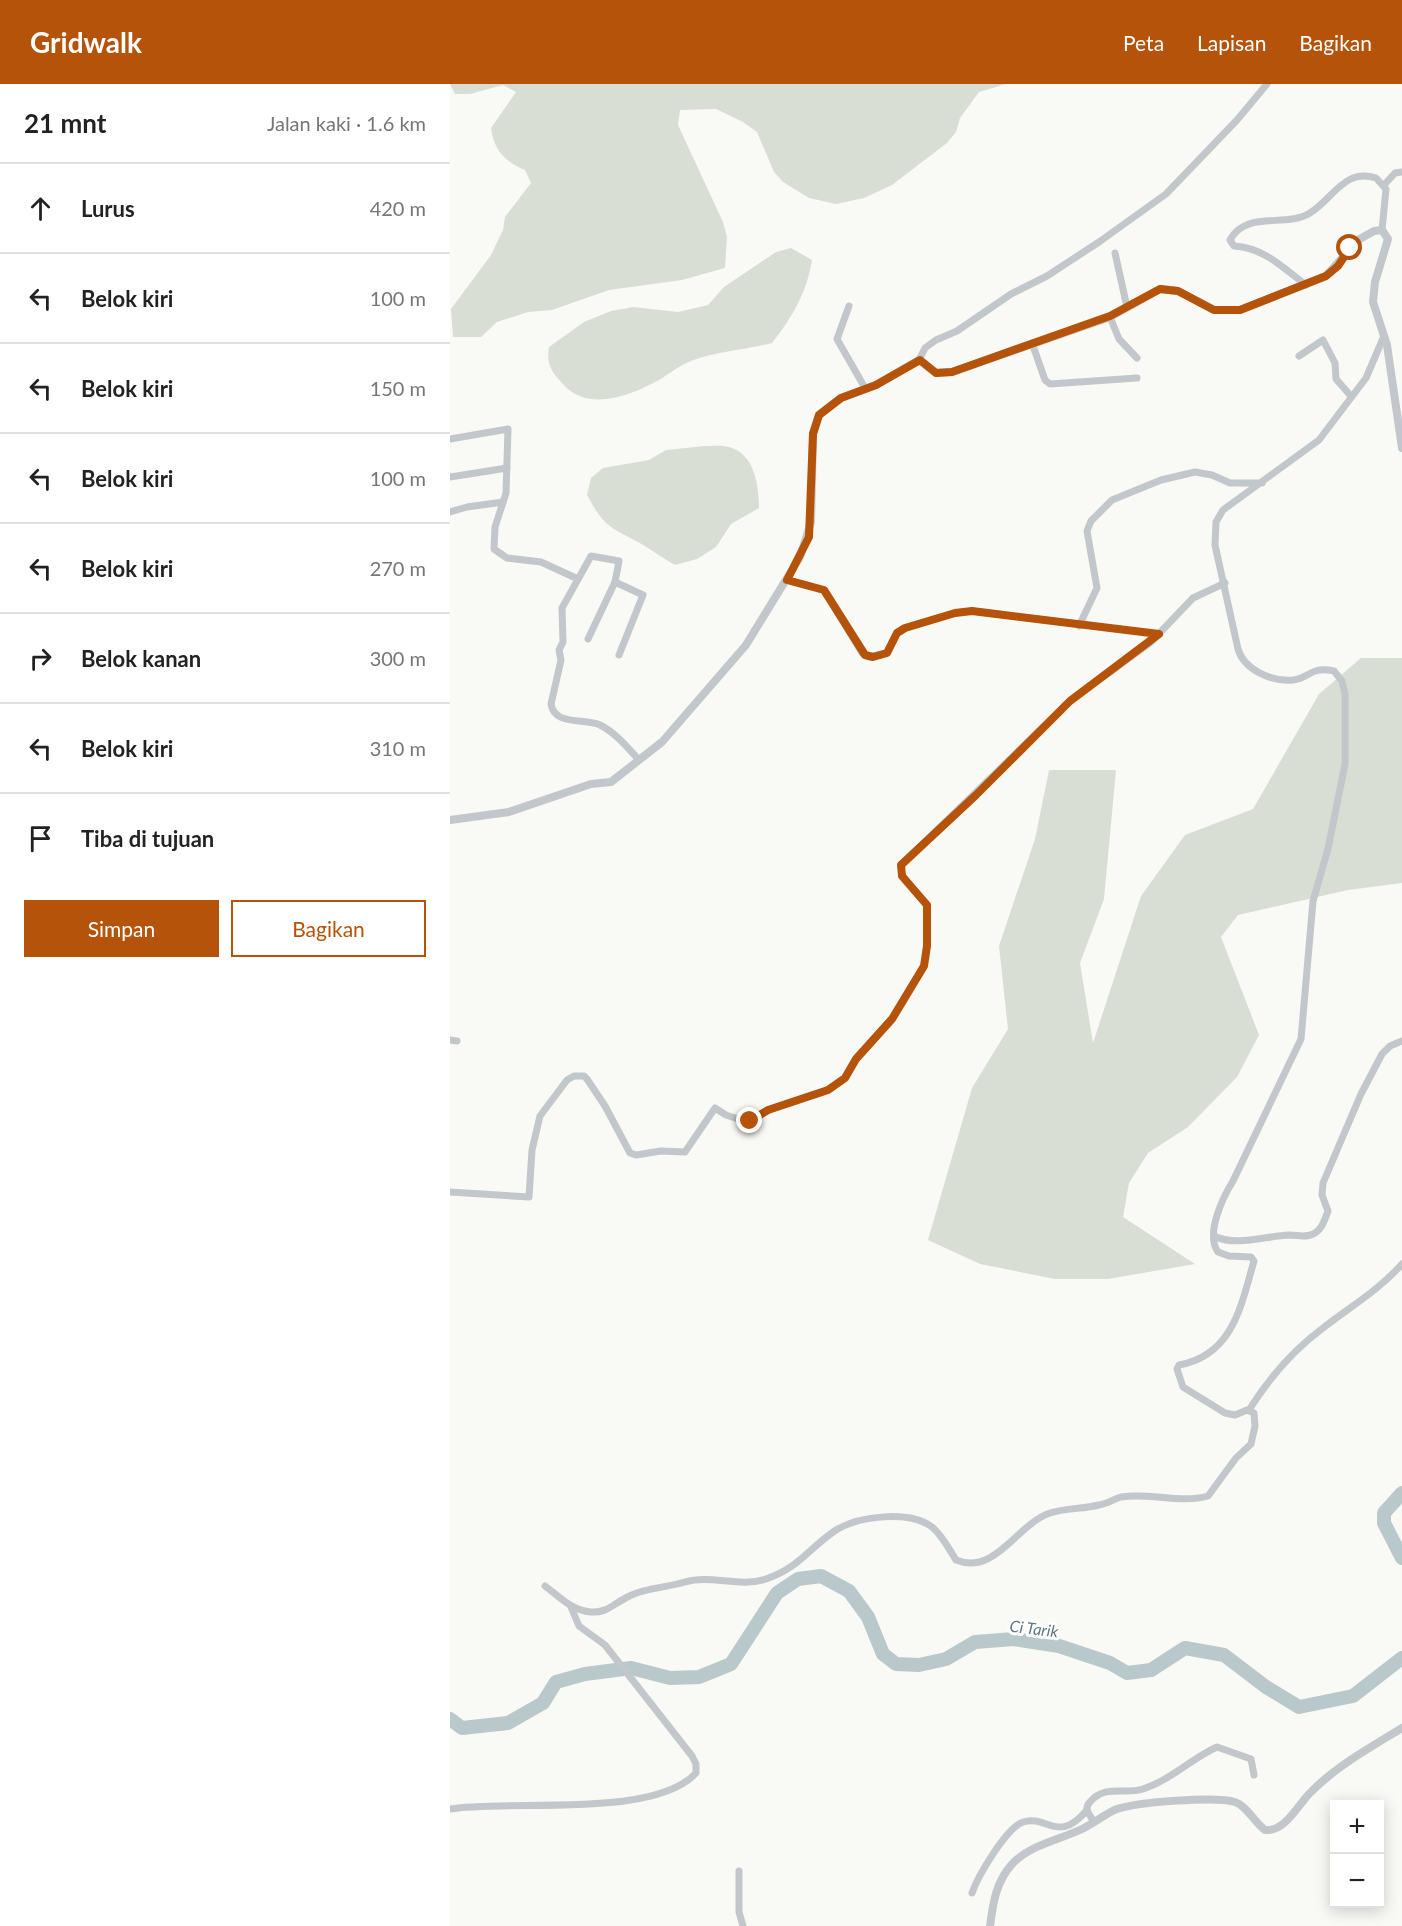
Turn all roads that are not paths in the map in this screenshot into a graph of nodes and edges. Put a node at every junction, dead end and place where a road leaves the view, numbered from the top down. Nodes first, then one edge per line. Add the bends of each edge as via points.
1 (1267, 84) edge
2 (1402, 172) edge
3 (1384, 185) junction
4 (1382, 230) junction
5 (1115, 253) dead end
6 (1306, 285) junction
7 (849, 306) dead end
8 (1127, 307) junction
9 (1110, 316) junction
10 (1384, 336) junction
11 (1032, 343) junction
12 (1299, 356) dead end
13 (1137, 358) dead end
14 (920, 360) junction
15 (1137, 378) dead end
16 (865, 388) junction
17 (1350, 395) junction
18 (450, 439) edge
19 (1402, 448) edge
20 (507, 468) junction
21 (450, 477) edge
22 (1262, 483) junction
23 (503, 502) junction
24 (450, 512) edge
25 (578, 579) junction
26 (787, 580) junction
27 (615, 582) junction
28 (1225, 583) junction
29 (1079, 626) junction
30 (1159, 634) junction
31 (588, 639) dead end
32 (619, 655) dead end
33 (639, 760) junction
34 (450, 820) edge
35 (1402, 1041) edge
36 (450, 1192) edge
37 (1214, 1236) junction
38 (1402, 1264) edge
39 (1249, 1410) junction
40 (545, 1586) dead end
41 (571, 1607) junction
42 (1402, 1728) edge
43 (1254, 1775) dead end
44 (1142, 1790) junction
45 (1145, 1805) junction
46 (450, 1809) edge
47 (1087, 1810) junction
48 (1095, 1822) junction
49 (740, 1871) dead end
50 (972, 1893) dead end
51 (743, 1926) edge
52 (990, 1926) edge

1 - 14 street via 1166,194 1047,276 1011,294 957,332 936,340 925,348
2 - 3 street via 1395,173
3 - 4 street
3 - 6 street via 1370,176 1352,178 1310,213 1250,223 1234,232 1230,240 1234,246 1263,253
4 - 6 street via 1358,240 1332,272
4 - 10 street via 1388,239 1373,302
5 - 8 street
6 - 8 street via 1233,311 1214,310 1166,289
7 - 16 street via 837,339
8 - 9 street
9 - 11 street
9 - 13 street via 1119,339
10 - 17 street via 1366,378
10 - 19 street
11 - 14 street via 943,374 932,371
11 - 15 street via 1045,380 1052,385
12 - 17 street via 1323,340 1335,363 1336,379
14 - 16 street
16 - 26 street via 833,402 816,421 809,537
17 - 22 street via 1318,440
18 - 20 street via 508,429
20 - 21 street
20 - 23 street
22 - 28 street via 1223,510 1216,522 1215,545
22 - 29 street via 1230,483 1195,472 1118,495 1091,521 1087,531 1096,588
23 - 24 street
23 - 25 street via 495,526 494,549 507,558 541,562
25 - 27 street via 591,556 619,561
25 - 33 street via 562,608 563,642 552,709 559,717 602,727 616,735
26 - 29 street via 824,590 862,653 869,657 887,653 897,633 905,628 961,611
26 - 33 street via 729,668 662,742
27 - 31 street
27 - 32 street via 643,595
28 - 30 street via 1193,598
28 - 37 street via 1238,649 1245,663 1257,672 1292,680 1314,670 1334,671 1344,687 1346,734 1339,796 1313,901 1301,1039 1233,1181 1220,1200
29 - 30 street
30 - 36 street via 1070,701 901,865 902,876 927,905 924,966 892,1019 839,1084 768,1110 747,1122 715,1108 685,1152 636,1155 627,1150 587,1079 571,1078 537,1124 529,1197
33 - 34 street via 611,782 591,784 509,812
35 - 37 street via 1385,1050 1361,1094 1323,1183 1322,1195 1328,1210 1321,1227 1306,1236 1225,1240
37 - 39 street via 1214,1246 1221,1254 1251,1257 1254,1262 1233,1329 1207,1355 1178,1365 1178,1374 1183,1387 1225,1413 1235,1415
38 - 39 street via 1364,1300 1296,1350 1275,1371
39 - 41 street via 1256,1418 1251,1444 1208,1496 1121,1497 1101,1505 1053,1512 979,1562 956,1560 937,1532 916,1519 853,1522 837,1529 795,1566 766,1579 732,1583 690,1581 633,1594 598,1612
40 - 41 street
41 - 46 street via 579,1626 609,1651 694,1760 696,1773 686,1782 657,1794 618,1801
42 - 45 street via 1316,1787 1281,1826 1269,1830 1256,1823 1240,1804 1227,1800
43 - 44 street via 1251,1759 1217,1747
44 - 45 street
44 - 47 street via 1106,1791 1089,1802
45 - 48 street via 1115,1809
47 - 48 street
47 - 50 street via 1076,1822 1063,1827 1026,1821 1017,1827 983,1866
48 - 52 street via 1038,1846 1016,1861 1000,1881
49 - 51 street via 739,1912

